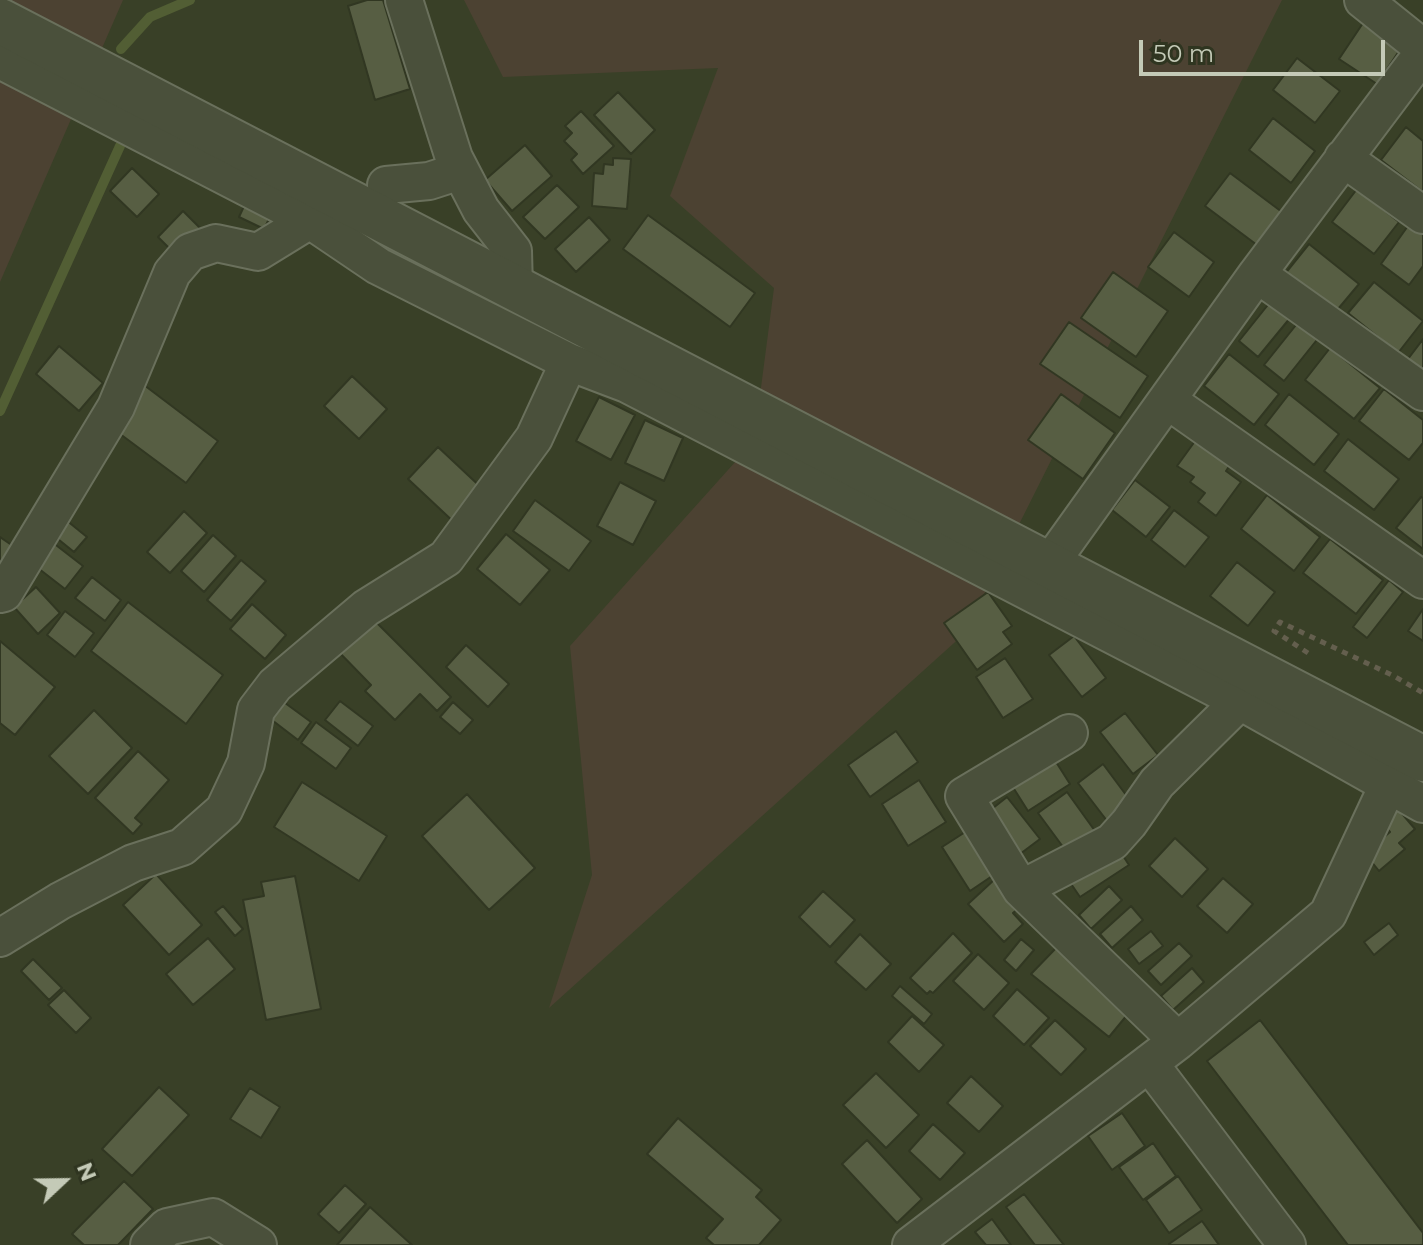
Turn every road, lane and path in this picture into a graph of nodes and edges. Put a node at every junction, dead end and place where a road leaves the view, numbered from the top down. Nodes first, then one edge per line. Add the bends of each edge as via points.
1 (404, 0) edge
2 (1363, 0) edge
3 (0, 21) edge
4 (1423, 51) edge
5 (0, 60) edge
6 (1343, 158) junction
7 (460, 171) junction
8 (386, 185) dead end
9 (1423, 215) edge
10 (310, 220) junction
11 (1257, 274) junction
12 (514, 289) junction
13 (569, 362) junction
14 (1423, 392) edge
15 (1167, 400) junction
16 (1048, 566) junction
17 (1423, 580) edge
18 (0, 594) edge
19 (1311, 655) dead end
20 (1423, 693) edge
21 (1240, 701) junction
22 (1069, 733) dead end
23 (1406, 771) edge
24 (1423, 804) edge
25 (1021, 889) junction
26 (0, 938) edge
27 (1178, 1041) junction
28 (1149, 1063) junction
29 (149, 1245) edge
30 (258, 1245) edge
31 (911, 1245) edge
32 (1287, 1245) edge

1 - 7 street
2 - 4 street
3 - 12 street
4 - 6 street
5 - 10 street
6 - 9 street
6 - 11 street
7 - 8 street via 429,181
7 - 12 street via 481,210 513,251
10 - 13 street via 378,266
10 - 18 street via 258,252 216,243 190,252 172,273 116,407
11 - 14 street
11 - 15 street
12 - 16 street
13 - 21 street via 627,384
13 - 26 street via 534,438 446,558 366,608 275,685 256,710 246,763 224,810 182,847 133,863
15 - 16 street
15 - 17 street
16 - 23 street
19 - 20 path via 1274,631 1280,622
21 - 23 street
21 - 25 street via 1157,783 1112,842
22 - 25 street via 964,796
23 - 24 street
23 - 27 street via 1328,914
25 - 27 street
27 - 28 street
28 - 31 street
28 - 32 street
29 - 30 street via 167,1227 213,1217

